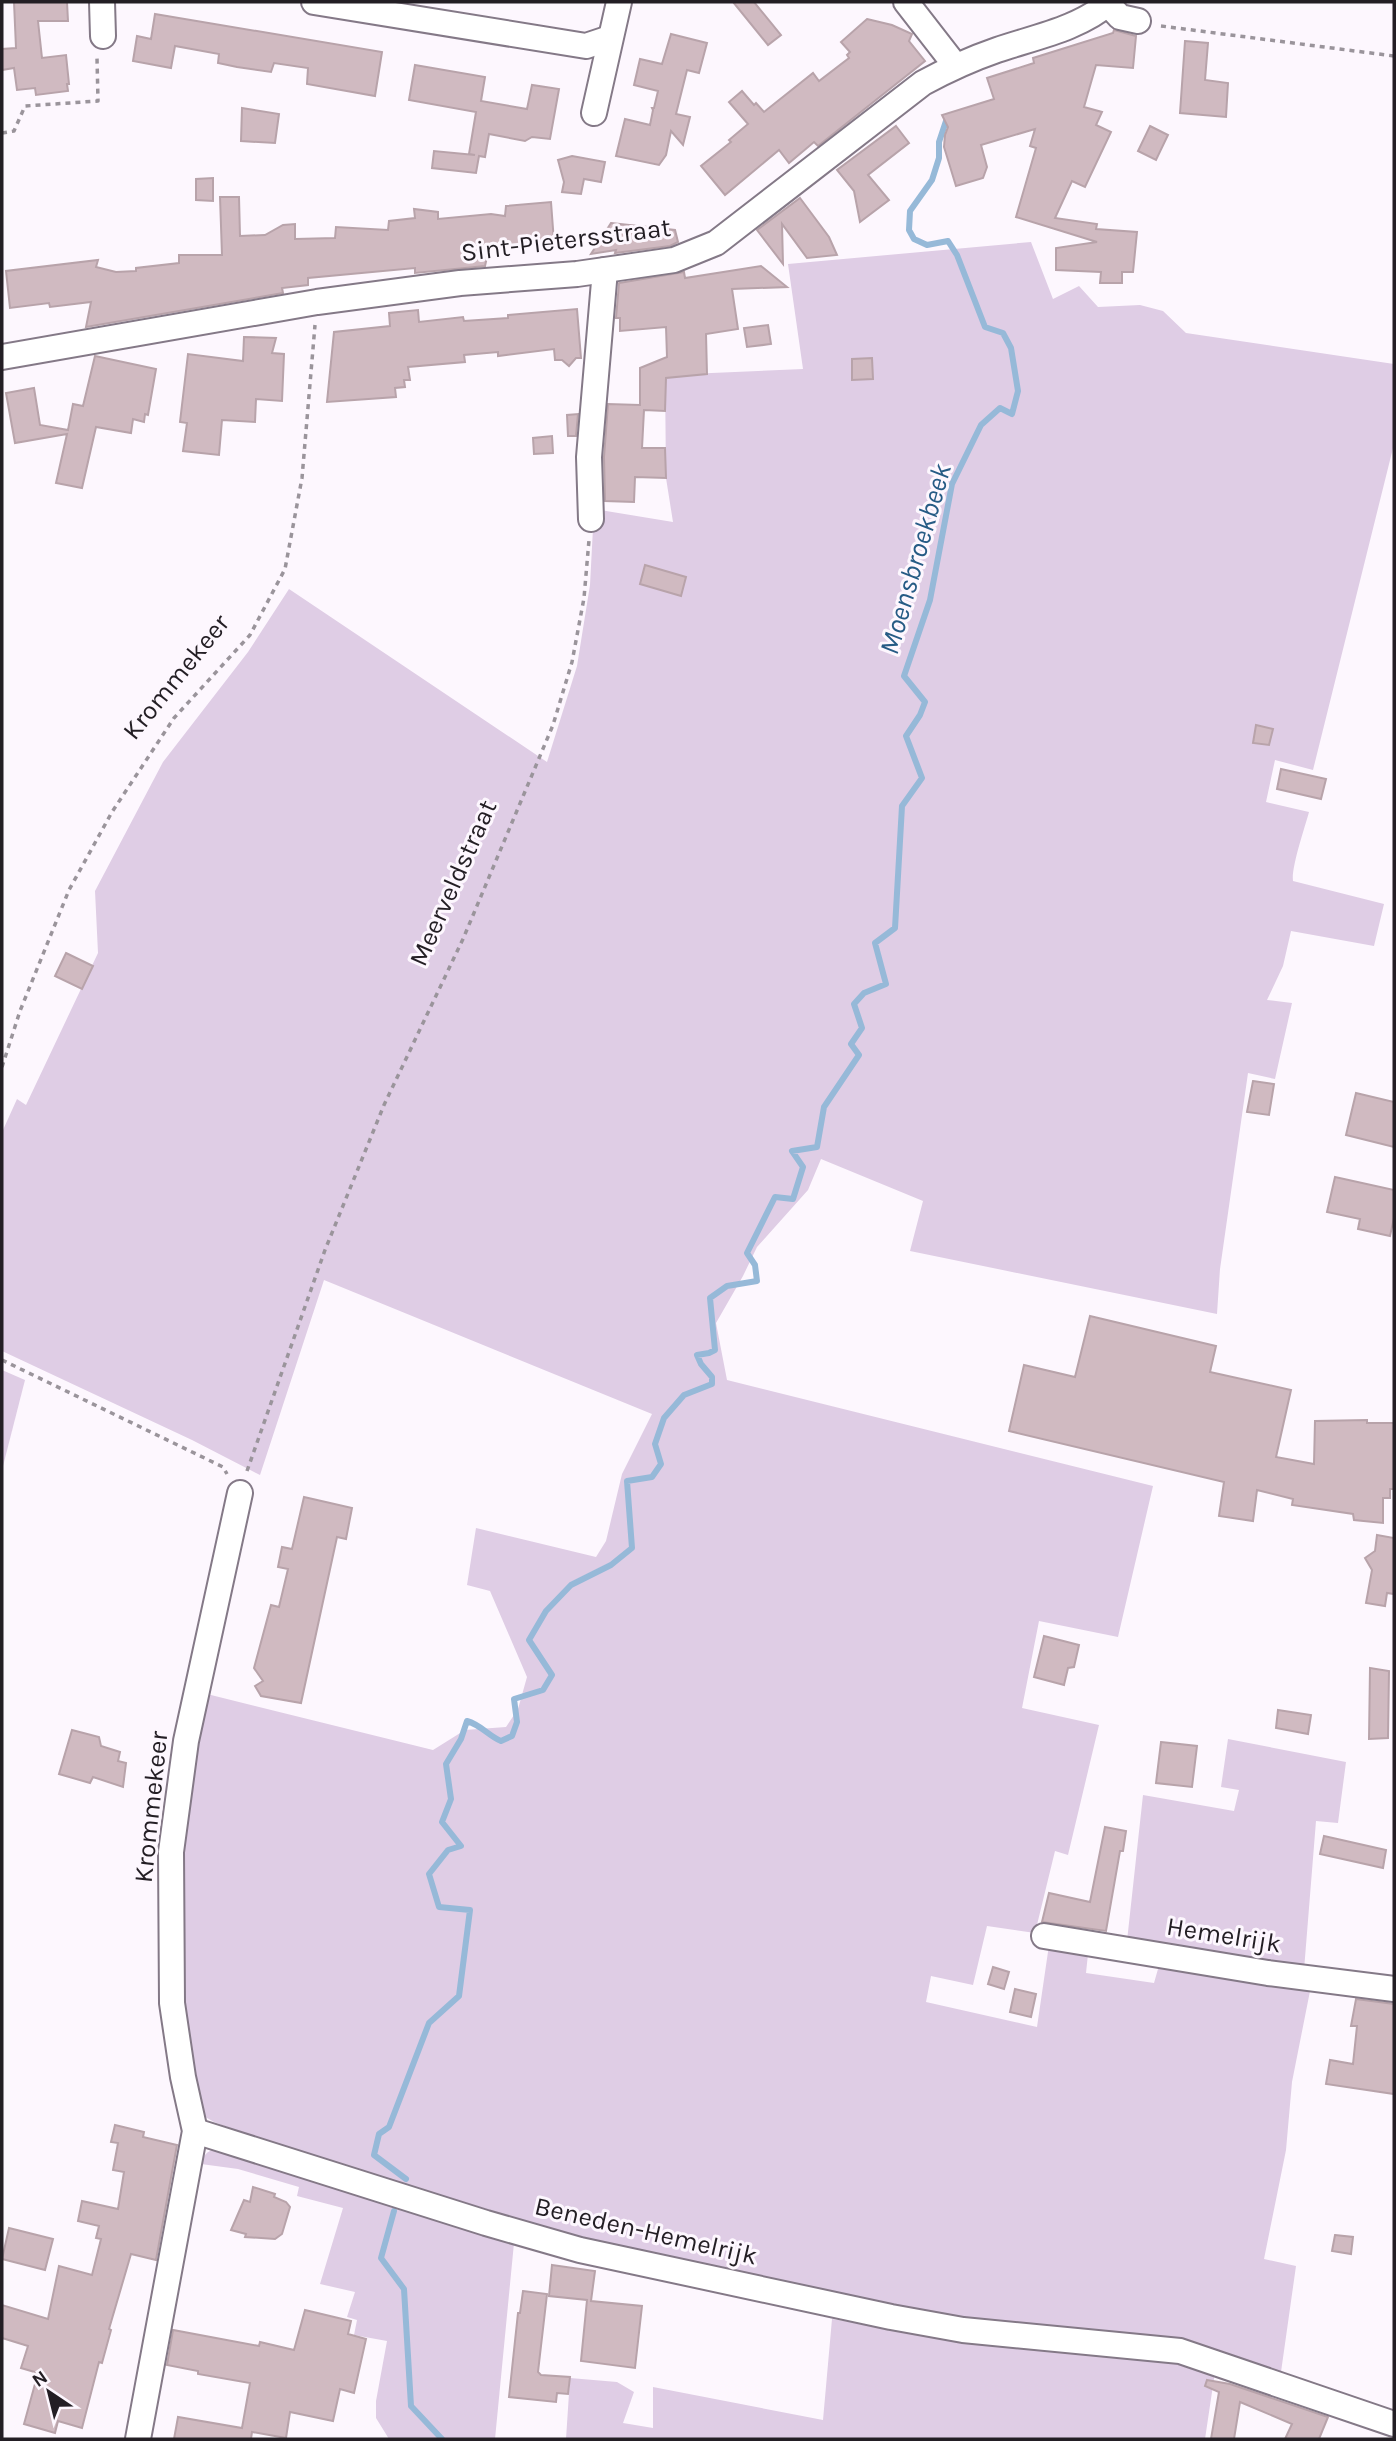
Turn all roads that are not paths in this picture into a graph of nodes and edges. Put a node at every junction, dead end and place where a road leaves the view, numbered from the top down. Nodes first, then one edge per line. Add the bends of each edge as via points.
1 (102, 2) edge
2 (314, 2) edge
3 (619, 2) edge
4 (906, 2) edge
5 (1109, 3) edge
6 (1138, 21) road end
7 (103, 36) road end
8 (610, 38) junction
9 (955, 65) junction
10 (594, 113) dead end
11 (605, 270) junction
12 (2, 358) edge
13 (591, 519) road end
14 (240, 1493) road end
15 (1044, 1936) dead end
16 (1394, 1989) edge
17 (195, 2131) junction
18 (1394, 2424) edge
19 (138, 2439) edge

1 - 7 street
2 - 8 street via 586,46
3 - 8 street
4 - 9 street
5 - 6 street via 1120,17
5 - 9 street, Sint-Pietersstraat via 1073,25
8 - 10 street
9 - 11 street, Sint-Pietersstraat via 923,83 716,243 674,260
11 - 12 street, Sint-Pietersstraat via 317,302
11 - 13 street via 589,457
14 - 17 street, Krommekeer via 186,1741 171,1852 172,2003
15 - 16 street, Hemelrijk
17 - 18 street, Beneden-Hemelrijk via 580,2250 963,2330 1168,2348
17 - 19 street

